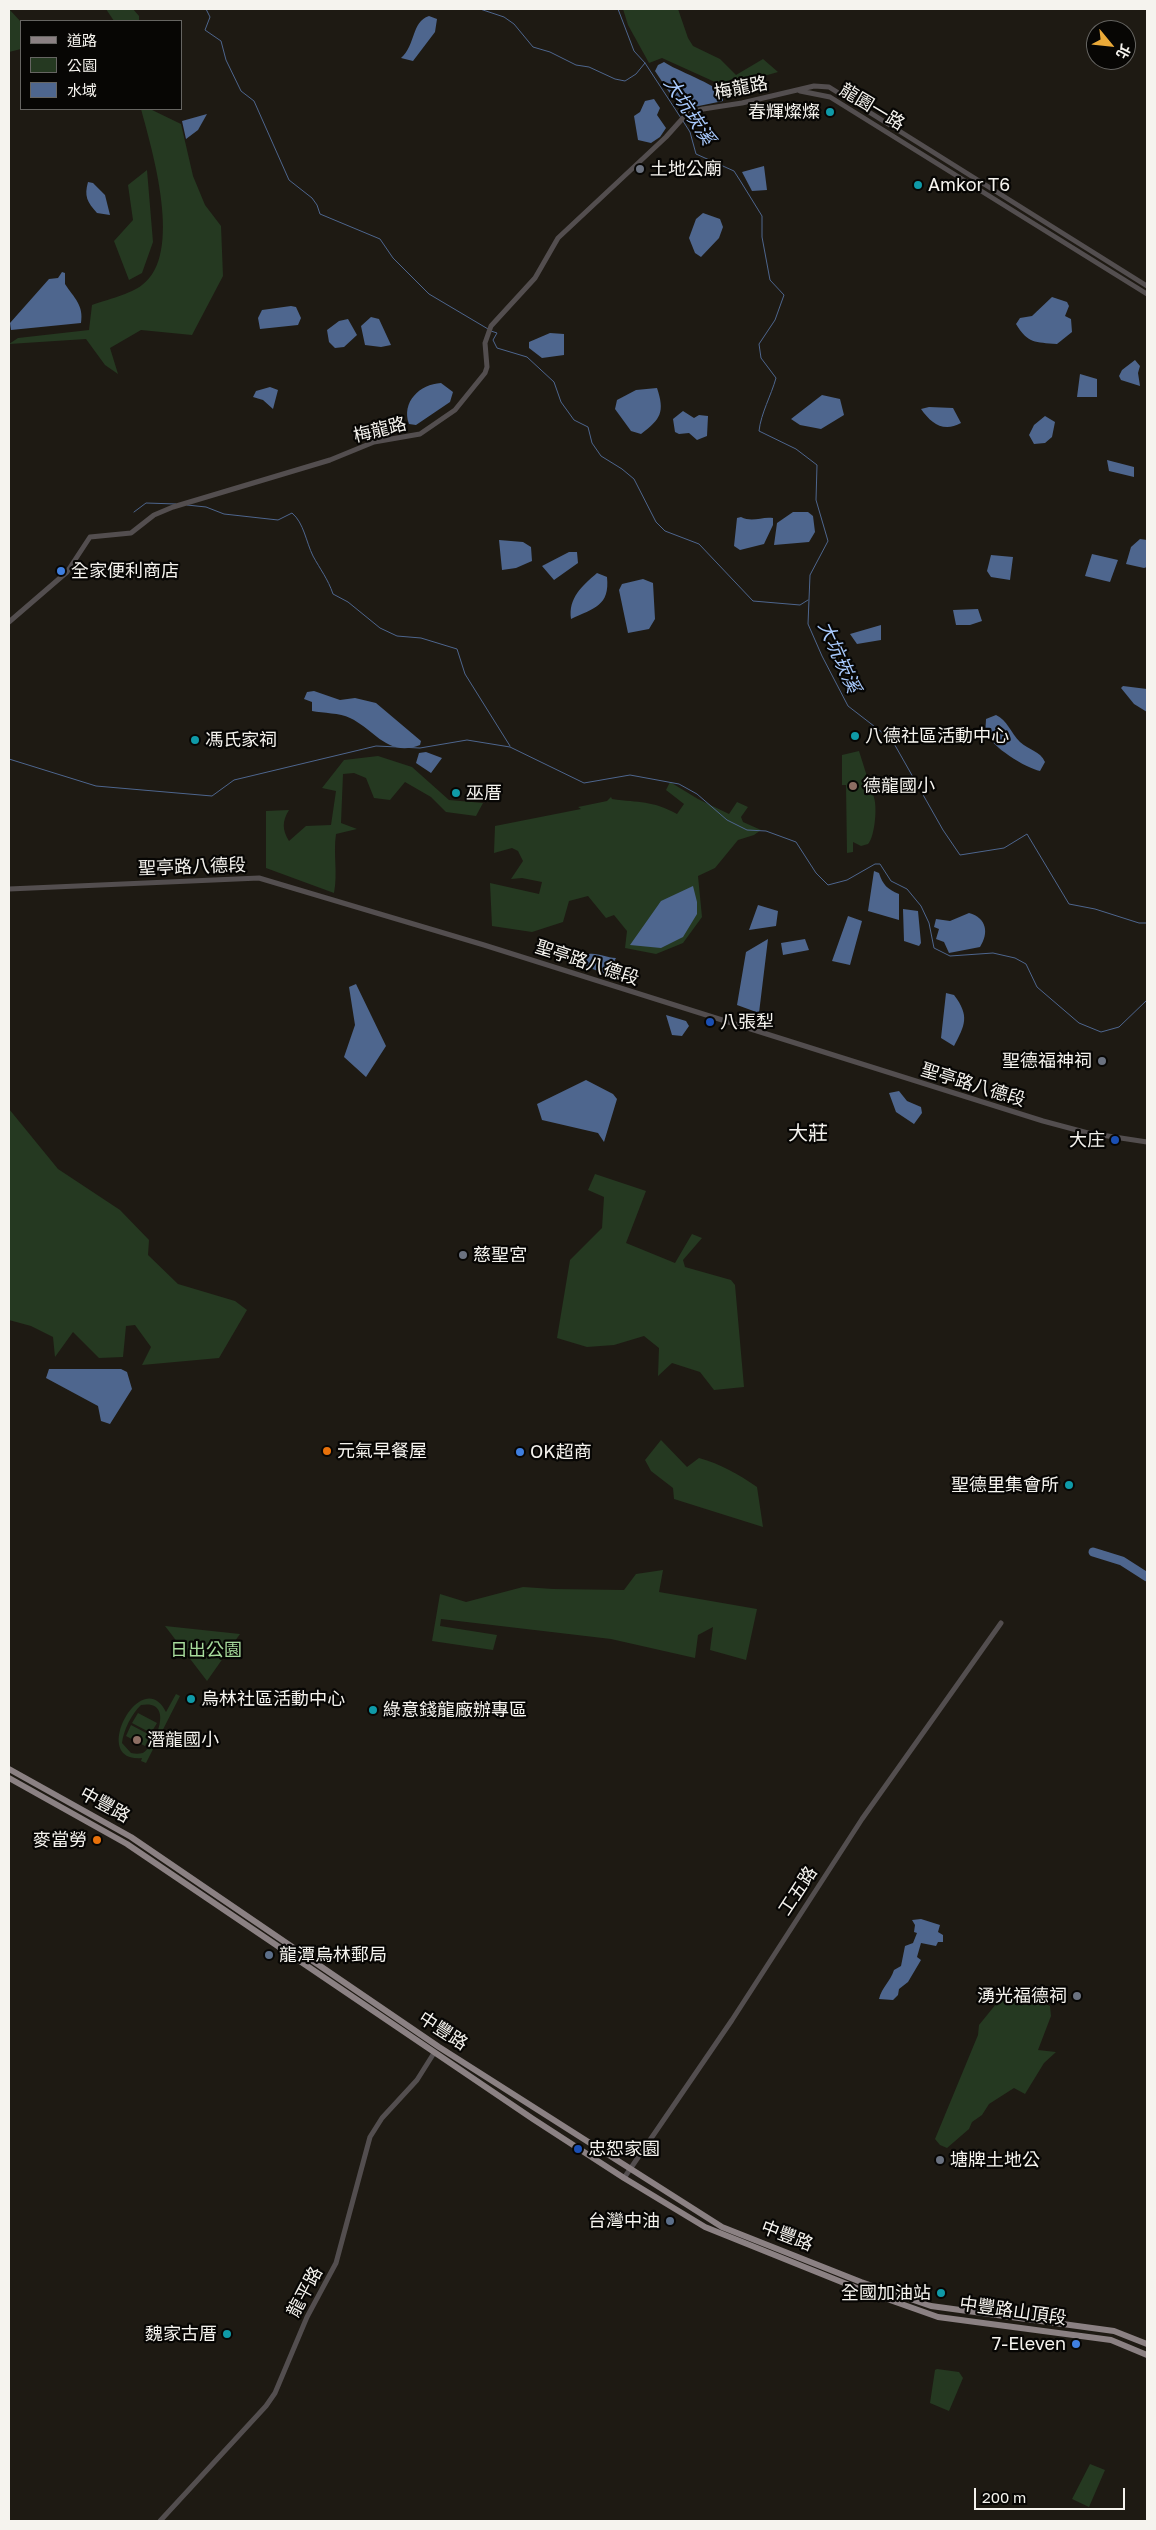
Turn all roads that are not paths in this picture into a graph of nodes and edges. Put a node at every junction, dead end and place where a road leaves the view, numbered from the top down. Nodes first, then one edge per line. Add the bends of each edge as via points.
1 (797, 90) junction
2 (1147, 286) edge
3 (1147, 294) edge
4 (9, 622) edge
5 (9, 889) edge
6 (1147, 1142) edge
7 (1002, 1623) dead end
8 (9, 1769) edge
9 (9, 1778) edge
10 (434, 2053) junction
11 (629, 2170) junction
12 (624, 2178) junction
13 (694, 2211) junction
14 (690, 2217) junction
15 (877, 2287) joint
16 (876, 2295) joint
17 (1147, 2344) edge
18 (1147, 2355) edge
19 (160, 2521) edge

1 - 2 street, 龍園一路 via 822,85 841,94
1 - 3 street, 龍園一路 via 830,96
1 - 4 street, 梅龍路 via 690,113 681,120 558,238 535,278 491,327 485,342 487,368 480,381 455,410 420,434 374,442 324,462 174,506 154,515 131,532 90,537 67,572
5 - 6 street, 聖亭路八德段 via 259,878 484,944 722,1022 1043,1121 1088,1133
7 - 11 street, 工五路 via 862,1819
8 - 11 main road, 中豐路 via 131,1837 439,2047
9 - 10 main road, 中豐路 via 127,1844
10 - 12 main road, 中豐路
10 - 19 street, 龍平路 via 417,2080 382,2118 370,2137 336,2263 298,2335 276,2393
11 - 12 street, 工五路
11 - 13 main road, 中豐路
12 - 14 main road, 中豐路
13 - 14 main road
13 - 15 main road, 中豐路 via 722,2227
14 - 16 main road, 中豐路 via 705,2227
15 - 17 main road, 中豐路山頂段 via 949,2310 1104,2329
16 - 18 main road, 中豐路山頂段 via 938,2317 1111,2340

